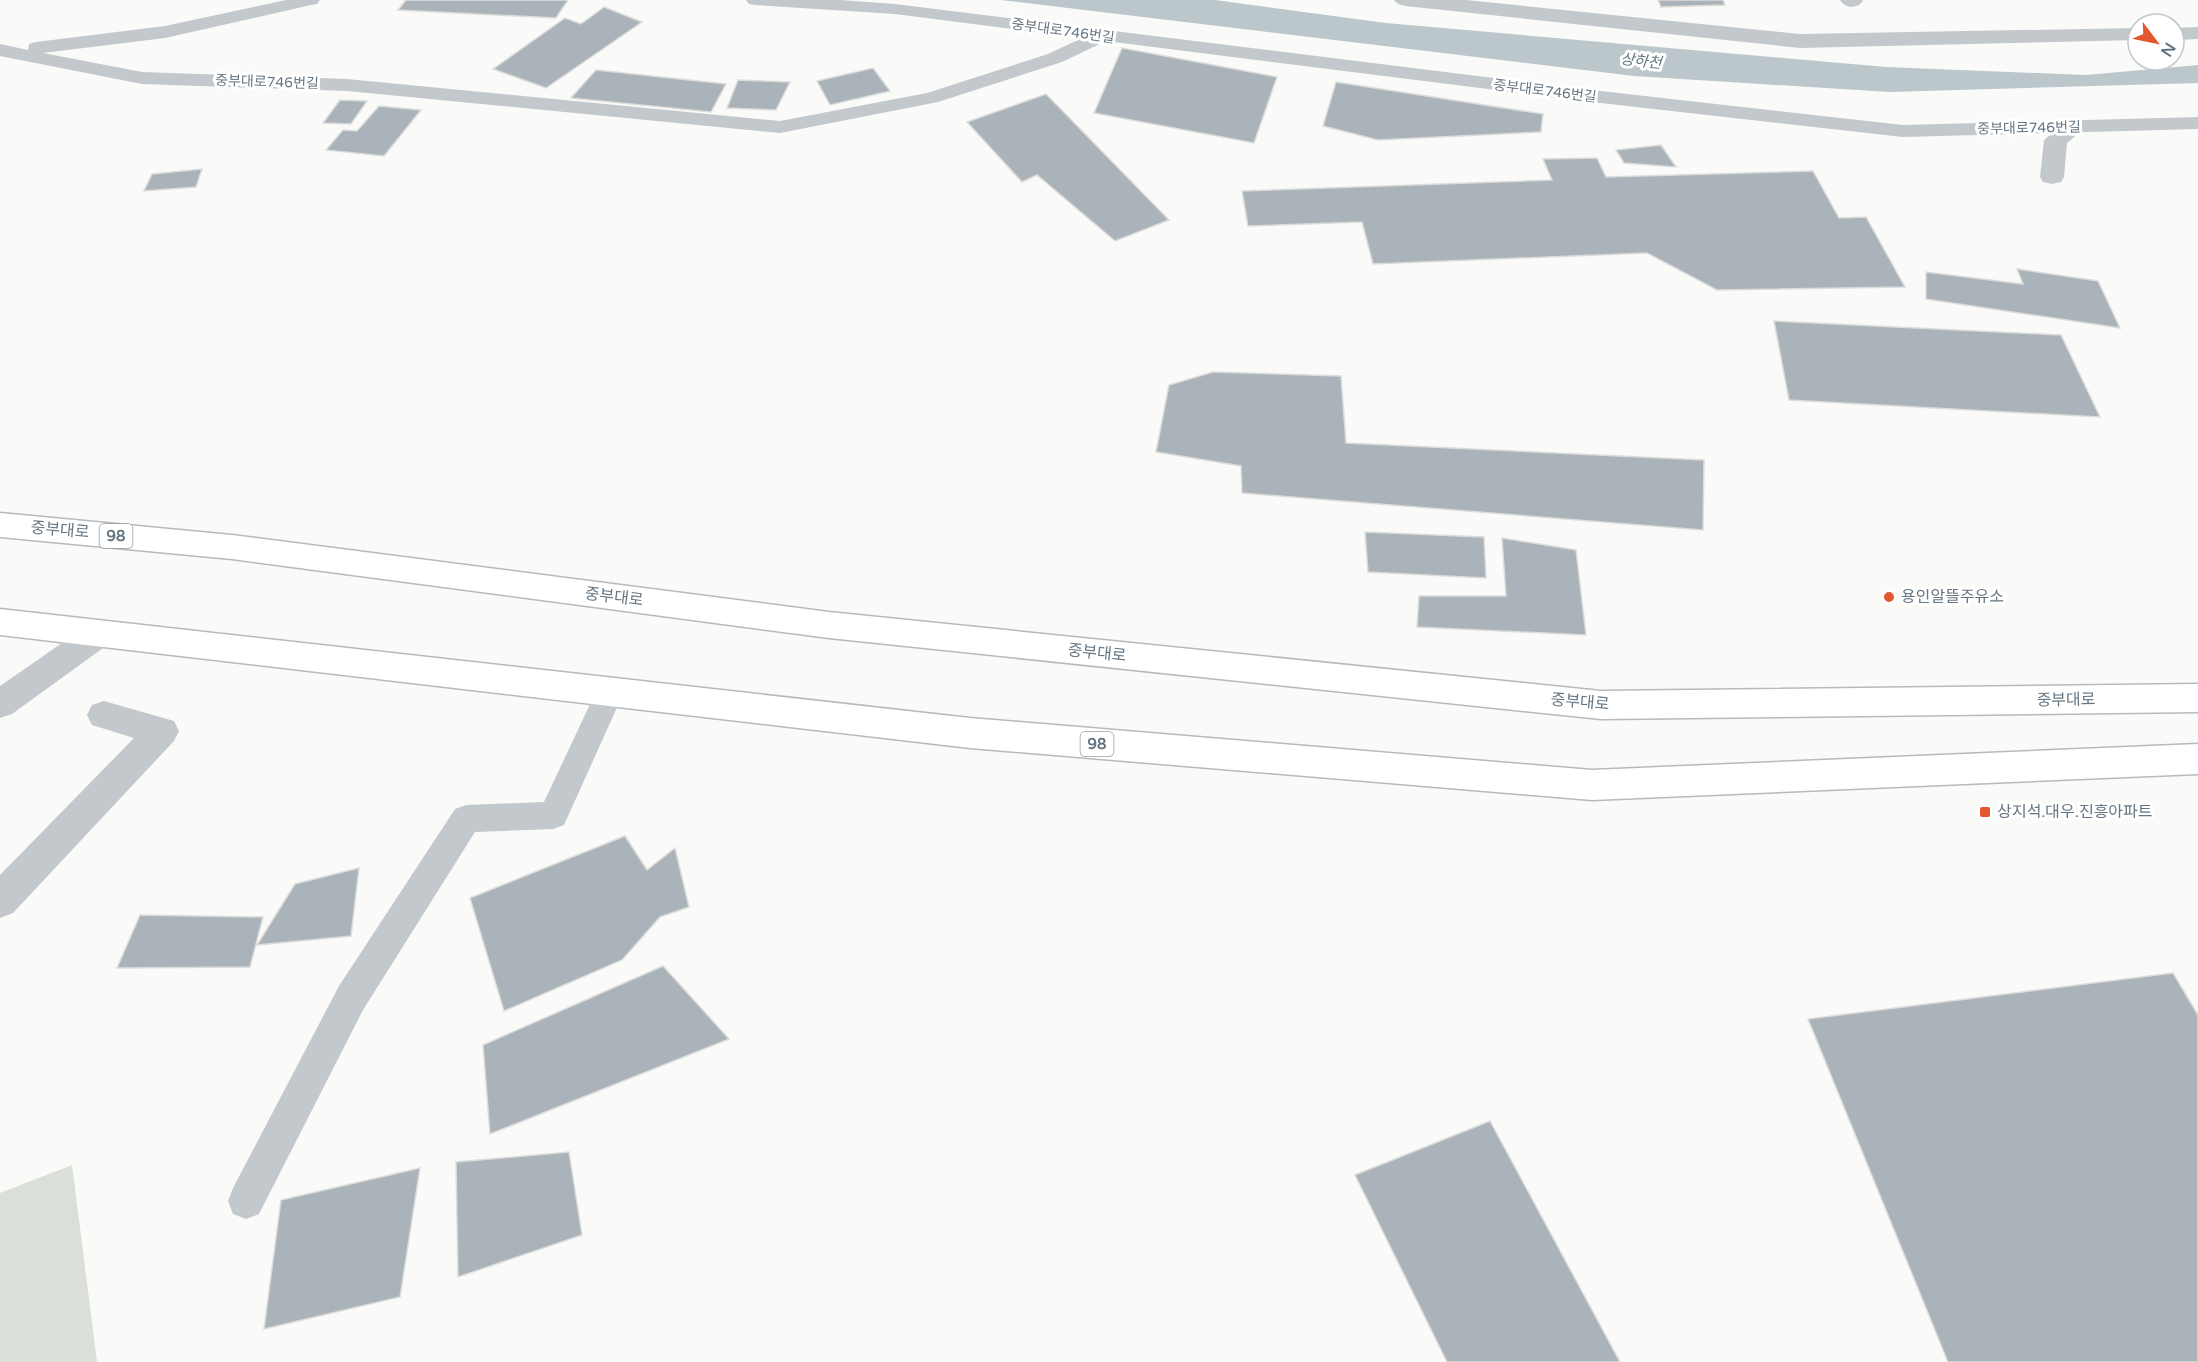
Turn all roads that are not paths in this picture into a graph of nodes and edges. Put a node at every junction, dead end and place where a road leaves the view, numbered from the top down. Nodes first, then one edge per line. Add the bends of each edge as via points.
1 (311, 0) edge
2 (755, 0) edge
3 (1405, 0) edge
4 (897, 4) edge
5 (2126, 34) edge
6 (1101, 36) junction
7 (5, 51) edge
8 (2198, 123) edge
9 (2074, 126) junction
10 (2052, 177) dead end
11 (0, 525) edge
12 (0, 622) edge
13 (99, 634) junction
14 (610, 692) junction
15 (2198, 699) edge
16 (0, 704) edge
17 (104, 715) dead end
18 (2198, 759) edge
19 (0, 901) edge
20 (246, 1201) dead end

1 - 7 lane via 165,33
2 - 4 lane, 중부대로746번길
3 - 5 street via 1800,41
4 - 6 lane, 중부대로746번길
6 - 7 lane, 중부대로746번길 via 1055,58 931,98 780,127 347,86 142,78
6 - 9 lane, 중부대로746번길 via 1903,131
8 - 9 lane, 중부대로746번길
9 - 10 street via 2056,140
11 - 15 main road, 중부대로 / 98 via 232,547 829,625 1601,705
12 - 13 main road, 98
13 - 14 main road, 98
13 - 16 street
14 - 18 main road, 98 via 970,733 1592,785
14 - 20 lane via 553,815 466,819 351,998
17 - 19 street via 162,731

